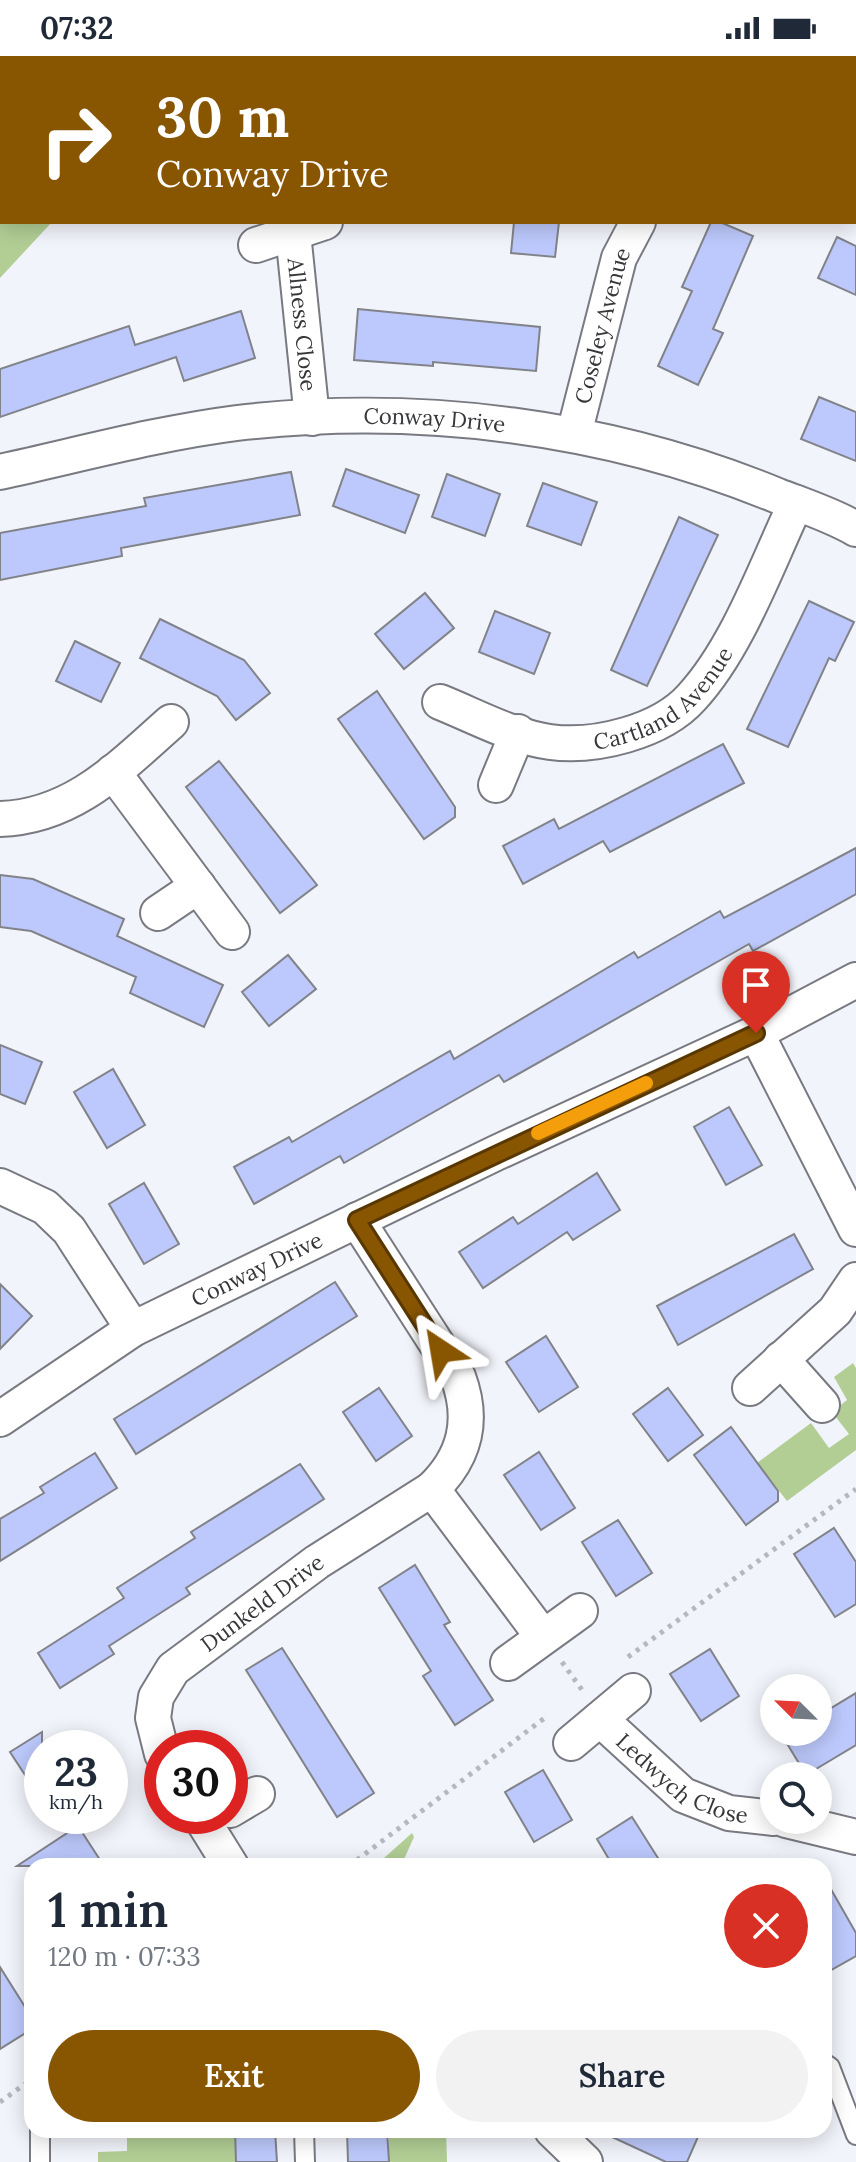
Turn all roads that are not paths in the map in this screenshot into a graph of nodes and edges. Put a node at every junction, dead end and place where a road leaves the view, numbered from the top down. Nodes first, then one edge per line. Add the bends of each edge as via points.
1 (319, 224) edge
2 (637, 224) edge
3 (293, 233) junction
4 (256, 245) dead end
5 (312, 418) junction
6 (574, 434) junction
7 (0, 472) edge
8 (796, 503) junction
9 (856, 529) edge
10 (440, 702) dead end
11 (171, 722) dead end
12 (518, 732) junction
13 (113, 772) junction
14 (496, 785) dead end
15 (0, 819) edge
16 (198, 886) junction
17 (158, 913) dead end
18 (232, 932) dead end
19 (856, 980) edge
20 (756, 1033) junction
21 (0, 1186) edge
22 (357, 1220) junction
23 (856, 1229) edge
24 (856, 1280) edge
25 (133, 1329) junction
26 (781, 1359) junction
27 (750, 1388) dead end
28 (822, 1405) dead end
29 (0, 1419) edge
30 (432, 1489) junction
31 (580, 1611) dead end
32 (543, 1637) junction
33 (508, 1663) dead end
34 (633, 1691) dead end
35 (600, 1719) junction
36 (156, 1730) edge
37 (571, 1743) dead end
38 (760, 1816) edge
39 (832, 1831) edge
40 (226, 1834) edge
41 (856, 1837) edge
42 (230, 1858) edge
43 (832, 2072) edge
44 (856, 2135) edge
45 (40, 2138) edge
46 (304, 2138) edge
47 (560, 2138) edge
48 (40, 2162) edge
49 (305, 2162) edge
50 (585, 2162) edge

1 - 3 street, Allness Close
2 - 6 street, Coseley Avenue via 619,258
3 - 4 street, Allness Close
3 - 5 street, Allness Close
5 - 6 street, Conway Drive via 433,418
5 - 7 street, Conway Drive via 197,429
6 - 8 street, Conway Drive via 717,470
8 - 9 street, Conway Drive
8 - 12 street, Cartland Avenue via 744,613 690,700 670,715 619,736 549,742
10 - 12 street, Cartland Avenue
11 - 13 street
12 - 14 street
13 - 15 street via 75,801 48,812
13 - 16 street
16 - 17 street
16 - 18 street
19 - 20 street, Conway Drive
20 - 22 street, Conway Drive
20 - 23 street
21 - 25 street via 45,1207 69,1230
22 - 25 street, Conway Drive
22 - 30 street, Dunkeld Drive via 466,1397 466,1438
24 - 26 street via 835,1311
25 - 29 street, Conway Drive
26 - 27 street
26 - 28 street
30 - 32 street
30 - 36 street, Dunkeld Drive via 305,1570 173,1669 156,1697
31 - 32 street
32 - 33 street
34 - 35 street
35 - 37 street
35 - 38 street, Ledwych Close via 683,1795 729,1813
39 - 41 street
40 - 42 street
43 - 44 lane
45 - 48 lane
46 - 49 lane
47 - 50 street

